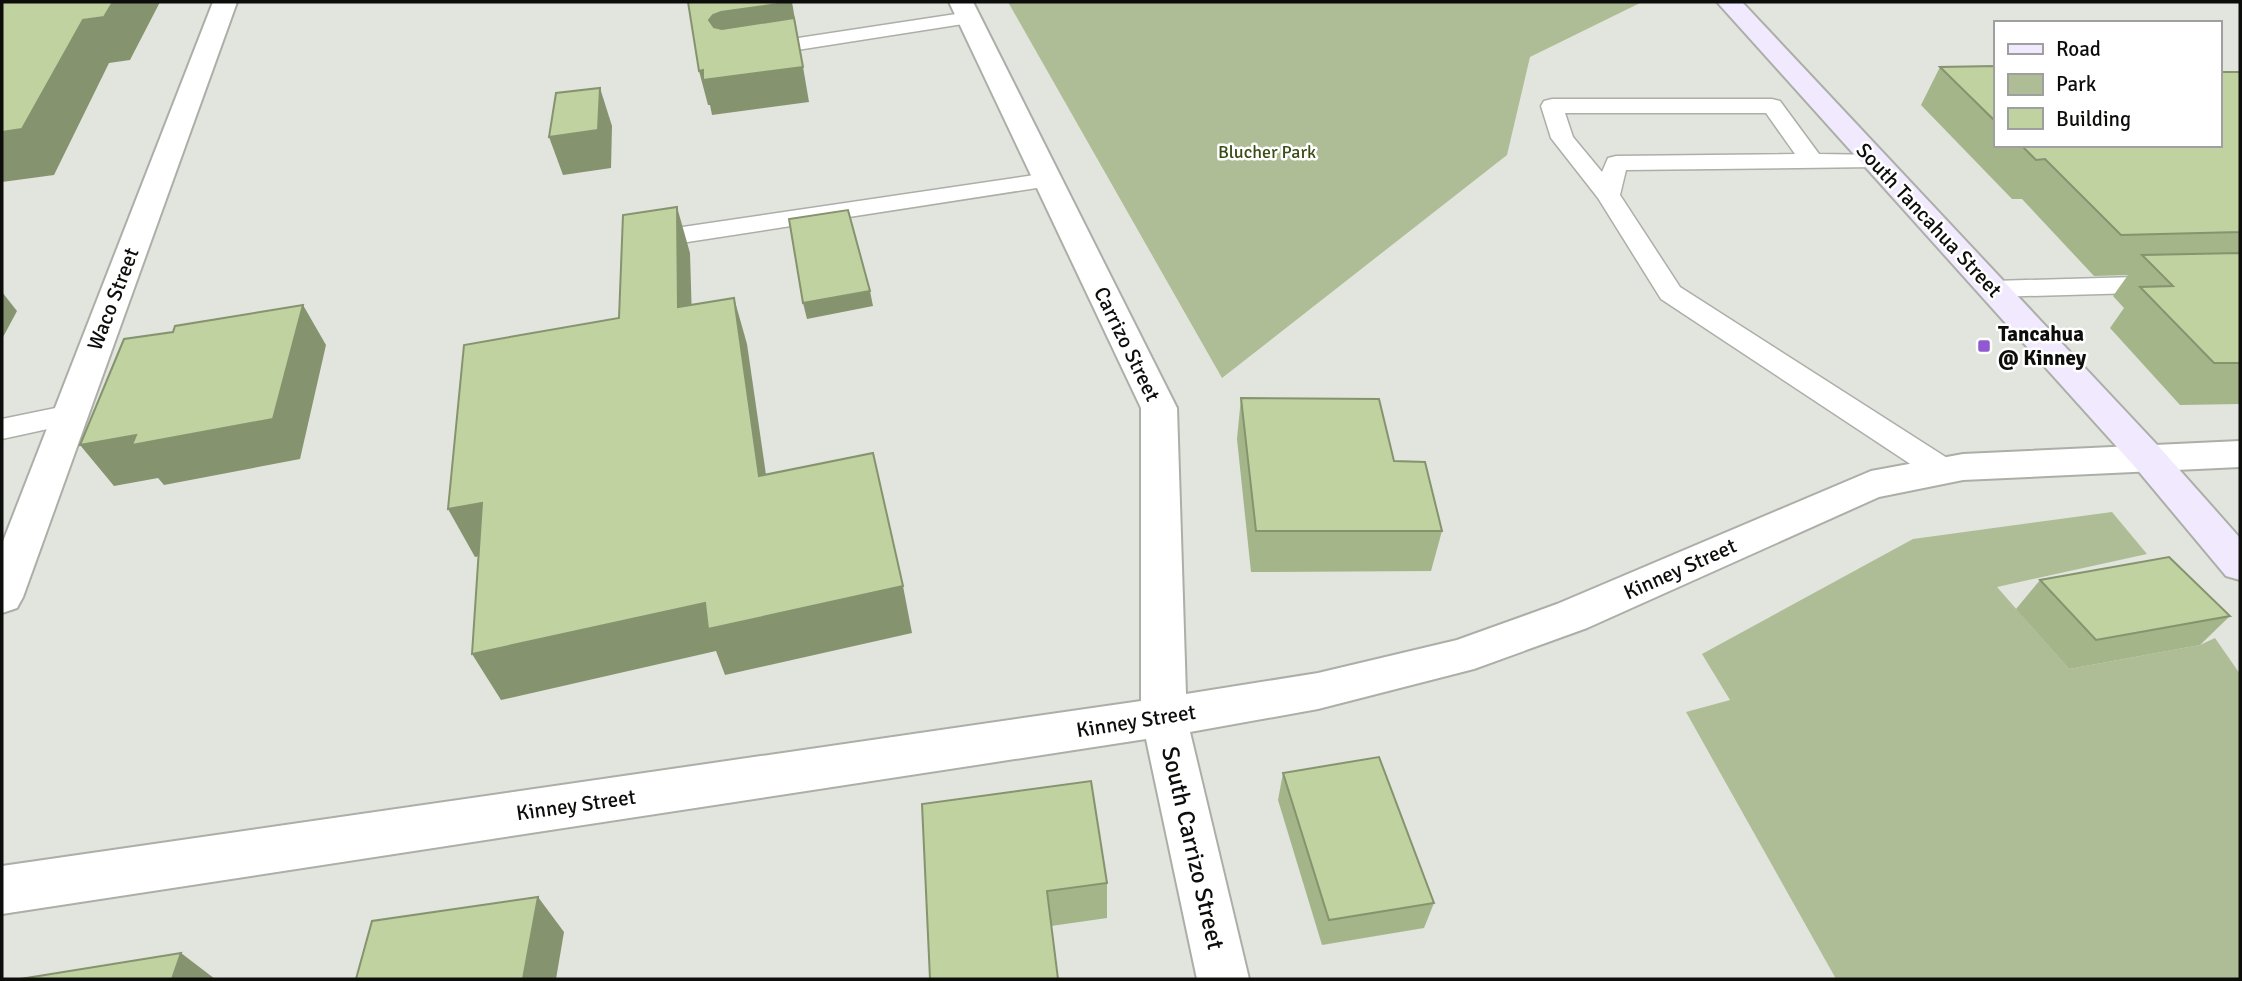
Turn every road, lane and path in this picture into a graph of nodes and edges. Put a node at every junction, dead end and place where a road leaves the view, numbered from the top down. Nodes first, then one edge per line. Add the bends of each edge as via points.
1 (225, 2) edge
2 (1729, 2) edge
3 (965, 10) edge
4 (743, 52) edge
5 (1812, 160) junction
6 (1875, 160) junction
7 (1048, 180) junction
8 (1608, 195) junction
9 (623, 243) edge
10 (2240, 282) edge
11 (1993, 289) junction
12 (70, 415) junction
13 (2, 429) edge
14 (2240, 454) edge
15 (2148, 458) junction
16 (1944, 471) junction
17 (2240, 565) edge
18 (2, 597) edge
19 (1164, 717) junction
20 (2, 890) edge
21 (1223, 979) edge

1 - 12 street, Waco Street
2 - 6 main road, South Tancahua Street
3 - 4 lane
3 - 7 street, Carrizo Street
5 - 6 lane
5 - 8 lane via 1616,163
5 - 8 lane via 1772,106 1552,106 1562,138
6 - 11 main road, South Tancahua Street
7 - 9 lane
7 - 19 street, Carrizo Street via 1159,408
8 - 16 lane via 1670,293
10 - 11 lane
11 - 15 main road, South Tancahua Street
12 - 13 lane
12 - 18 street, Waco Street
14 - 15 street, Kinney Street
15 - 16 street, Kinney Street
15 - 17 main road, South Tancahua Street
16 - 19 street, Kinney Street via 1871,485 1572,616 1459,657 1318,691
19 - 20 street, Kinney Street
19 - 21 street, South Carrizo Street

